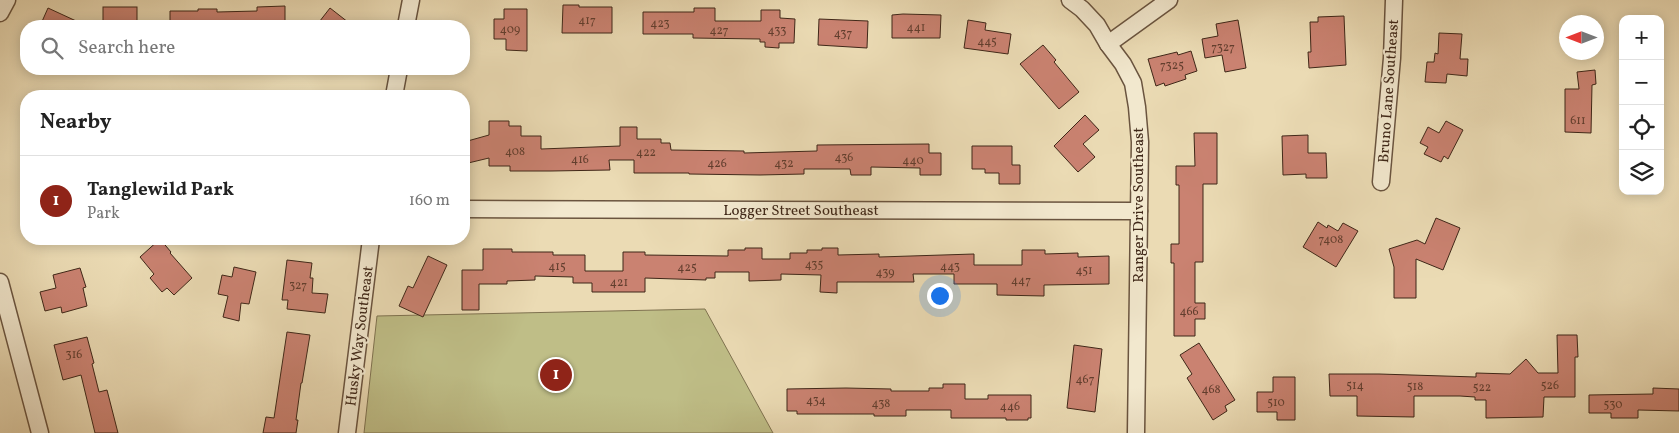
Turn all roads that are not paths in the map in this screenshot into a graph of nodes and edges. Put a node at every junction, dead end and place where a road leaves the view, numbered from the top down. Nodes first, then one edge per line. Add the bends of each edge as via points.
1 (7, 0) edge
2 (411, 0) edge
3 (1070, 0) edge
4 (1169, 0) edge
5 (1394, 0) edge
6 (0, 13) edge
7 (407, 20) edge
8 (1108, 44) junction
9 (398, 75) edge
10 (395, 90) edge
11 (1381, 182) dead end
12 (470, 209) edge
13 (1139, 211) junction
14 (371, 245) edge
15 (0, 282) edge
16 (40, 433) edge
17 (347, 433) edge
18 (1136, 433) edge

1 - 6 street
2 - 7 street
3 - 8 street, Ranger Drive Southeast via 1096,25
4 - 8 street
5 - 11 street, Bruno Lane Southeast via 1392,68
8 - 13 street, Ranger Drive Southeast via 1133,83 1140,142
9 - 10 street
12 - 13 street, Logger Street Southeast
13 - 18 street, Ranger Drive Southeast
14 - 17 street, Husky Way Southeast
15 - 16 street

